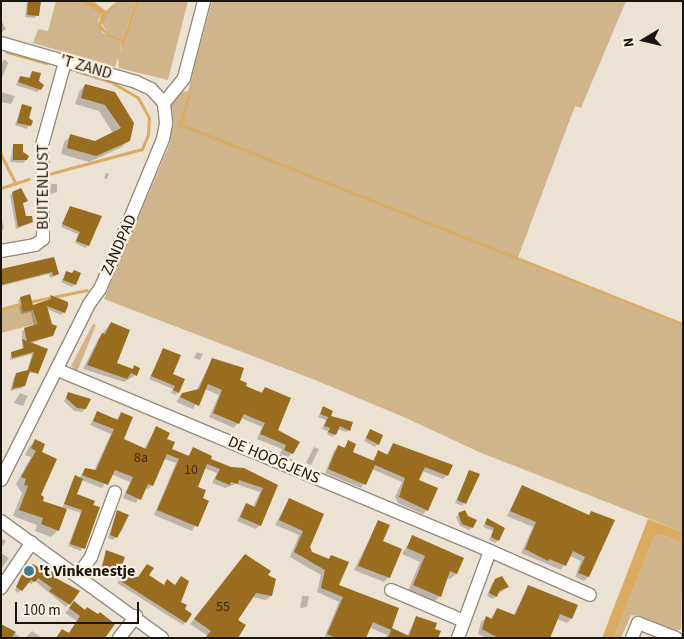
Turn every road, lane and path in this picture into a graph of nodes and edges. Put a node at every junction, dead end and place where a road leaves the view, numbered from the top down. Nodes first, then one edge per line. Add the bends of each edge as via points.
1 (204, 1) edge
2 (1, 43) edge
3 (65, 62) junction
4 (164, 102) junction
5 (1, 251) edge
6 (58, 370) junction
7 (1, 480) edge
8 (114, 492) dead end
9 (1, 521) edge
10 (32, 542) junction
11 (490, 551) junction
12 (78, 575) junction
13 (1, 588) edge
14 (391, 590) dead end
15 (590, 595) dead end
16 (136, 616) junction
17 (464, 621) junction
18 (119, 638) edge
19 (162, 638) edge
20 (458, 638) edge
21 (632, 638) edge
22 (676, 638) edge

1 - 4 street via 184,78
2 - 3 street, 'T ZAND
3 - 4 street, 'T ZAND via 136,82 151,89
3 - 5 street, BUITENLUST via 42,145 43,239 35,245
4 - 6 street, ZANDPAD via 166,123 163,139 100,290 89,304
6 - 7 street, ZANDPAD
6 - 11 street, DE HOOGJENS
8 - 12 street via 91,557
9 - 10 street
10 - 12 street
10 - 13 street
11 - 15 street, DE HOOGJENS
11 - 17 street
12 - 16 street
14 - 17 street
16 - 18 street
16 - 19 street
17 - 20 street
21 - 22 street via 638,622

